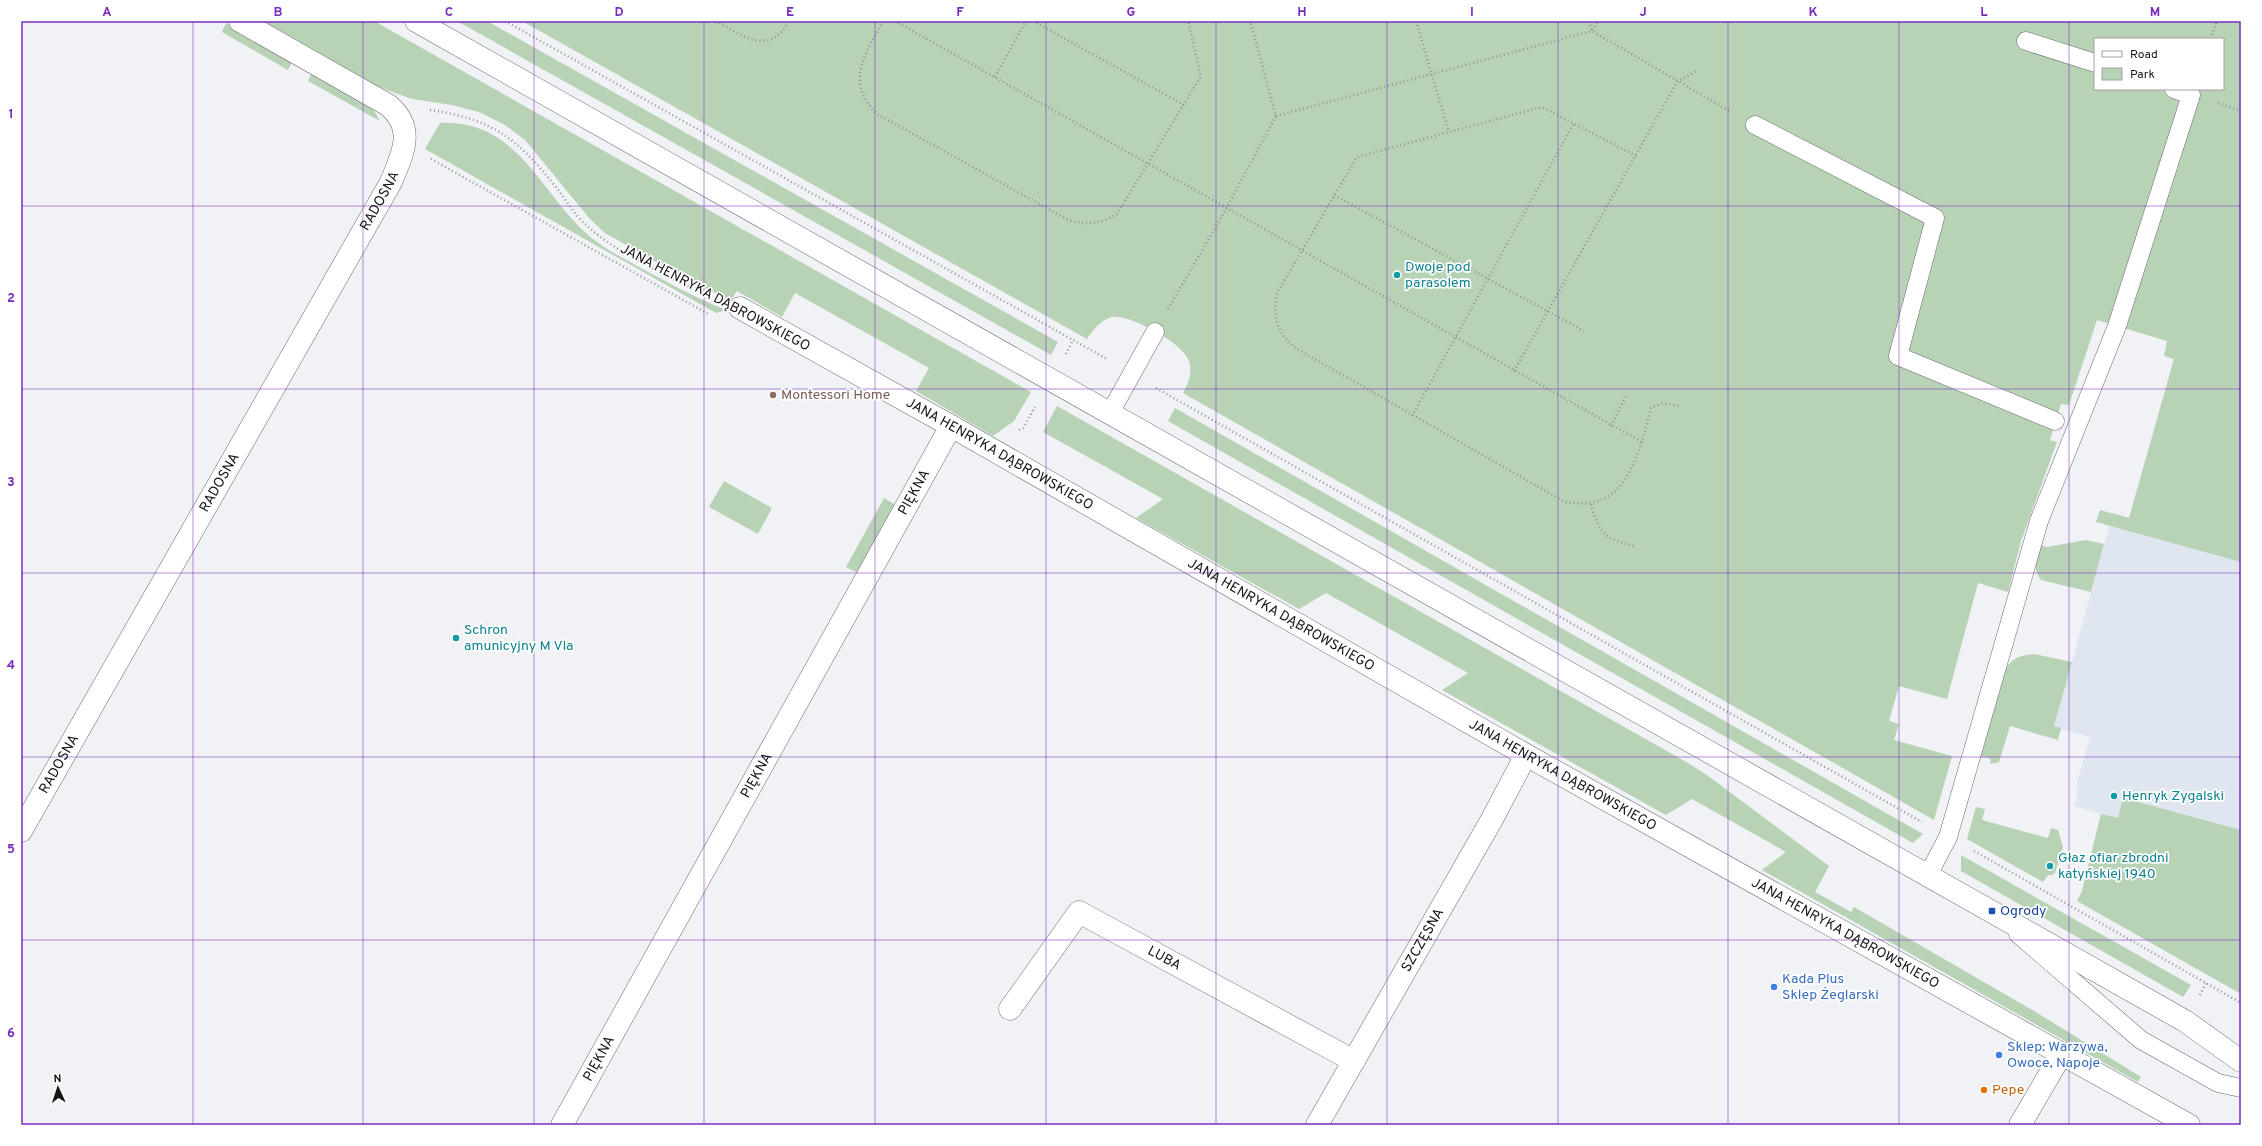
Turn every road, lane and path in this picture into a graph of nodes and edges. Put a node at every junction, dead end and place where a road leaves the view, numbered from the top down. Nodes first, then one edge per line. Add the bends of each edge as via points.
1 (240, 21) edge
2 (416, 21) edge
3 (505, 21) edge
4 (716, 21) edge
5 (789, 21) edge
6 (882, 21) edge
7 (895, 21) edge
8 (1026, 21) edge
9 (1034, 21) edge
10 (1188, 21) edge
11 (1250, 21) edge
12 (1416, 21) edge
13 (1589, 21) edge
14 (1598, 21) edge
15 (2217, 21) edge
16 (1592, 31) junction
17 (2211, 38) edge
18 (2026, 41) dead end
19 (2094, 63) edge
20 (1696, 71) dead end
21 (1432, 74) junction
22 (995, 78) junction
23 (1677, 82) junction
24 (2177, 90) edge
25 (388, 105) junction
26 (1184, 105) junction
27 (1276, 116) junction
28 (1574, 123) junction
29 (1755, 125) joint
30 (1449, 132) junction
31 (1636, 156) junction
32 (428, 157) dead end
33 (1148, 164) junction
34 (1334, 195) junction
35 (1226, 209) junction
36 (1301, 251) junction
37 (1489, 279) junction
38 (740, 308) joint
39 (1549, 312) junction
40 (710, 316) dead end
41 (1584, 331) dead end
42 (1155, 332) joint
43 (1456, 338) junction
44 (1073, 340) junction
45 (1064, 356) dead end
46 (1514, 370) junction
47 (1131, 373) junction
48 (1627, 394) dead end
49 (1037, 403) dead end
50 (1678, 406) dead end
51 (1110, 413) junction
52 (1412, 416) junction
53 (2055, 421) dead end
54 (951, 426) junction
55 (1611, 426) junction
56 (1013, 434) dead end
57 (1642, 442) junction
58 (1591, 504) junction
59 (1634, 546) dead end
60 (1526, 755) junction
61 (21, 831) edge
62 (1948, 837) junction
63 (1928, 875) junction
64 (1992, 911) junction
65 (2241, 1003) edge
66 (1010, 1009) dead end
67 (2199, 1030) junction
68 (2241, 1049) edge
69 (2062, 1053) junction
70 (1354, 1061) junction
71 (2241, 1061) edge
72 (2241, 1088) edge
73 (562, 1125) edge
74 (1317, 1125) edge
75 (2020, 1125) edge
76 (2189, 1125) edge

1 - 25 street
2 - 51 street
3 - 44 path
4 - 5 path via 750,40 763,42 775,38
6 - 33 path via 862,62 859,75 860,89 877,114 1070,221 1098,223 1117,214
7 - 22 path
8 - 22 path
9 - 26 path
10 - 26 path via 1201,76
11 - 27 path
12 - 21 path
13 - 16 path
14 - 16 path
15 - 17 path
16 - 21 path
16 - 23 path
18 - 19 lane
20 - 23 path
21 - 27 path
21 - 30 path
22 - 33 path
23 - 29 path
23 - 31 path
24 - 62 lane via 2191,95 2117,326 2039,521
25 - 38 path, JANA HENRYKA DĄBROWSKIEGO via 470,117 500,131 520,145 584,223 602,238 687,286
25 - 61 street, RADOSNA via 400,118 405,130 403,152 392,182
26 - 33 path
27 - 35 path
28 - 30 path via 1542,107
28 - 31 path
28 - 37 path
29 - 53 lane via 1935,218 1898,356
30 - 34 path via 1357,157
31 - 39 path
32 - 40 path
33 - 35 path
34 - 36 path
34 - 37 path
35 - 36 path
35 - 42 path
36 - 43 path
36 - 52 path via 1277,293 1275,313 1279,331 1286,341 1297,349
37 - 39 path
37 - 43 path
38 - 54 street, JANA HENRYKA DĄBROWSKIEGO
39 - 41 path
39 - 46 path
42 - 47 lane
43 - 46 path
43 - 52 path
44 - 45 path
44 - 47 path
46 - 55 path
47 - 51 lane
47 - 62 path
48 - 55 path
49 - 56 path via 1024,428
50 - 57 path via 1664,403 1651,408
51 - 63 street
52 - 58 path via 1565,502
54 - 60 street, JANA HENRYKA DĄBROWSKIEGO
54 - 73 street, PIĘKNA
55 - 57 path
57 - 58 path via 1617,490 1605,499
58 - 59 path via 1597,525 1603,533 1613,541
60 - 69 street, JANA HENRYKA DĄBROWSKIEGO
60 - 70 street, SZCZĘSNA
62 - 63 lane
62 - 65 path
63 - 64 street
64 - 67 street
64 - 72 lane via 2141,1040 2218,1083
66 - 70 street, LUBA via 1079,912
67 - 68 street
67 - 71 street
69 - 75 street
69 - 76 street, JANA HENRYKA DĄBROWSKIEGO
70 - 74 street, SZCZĘSNA

